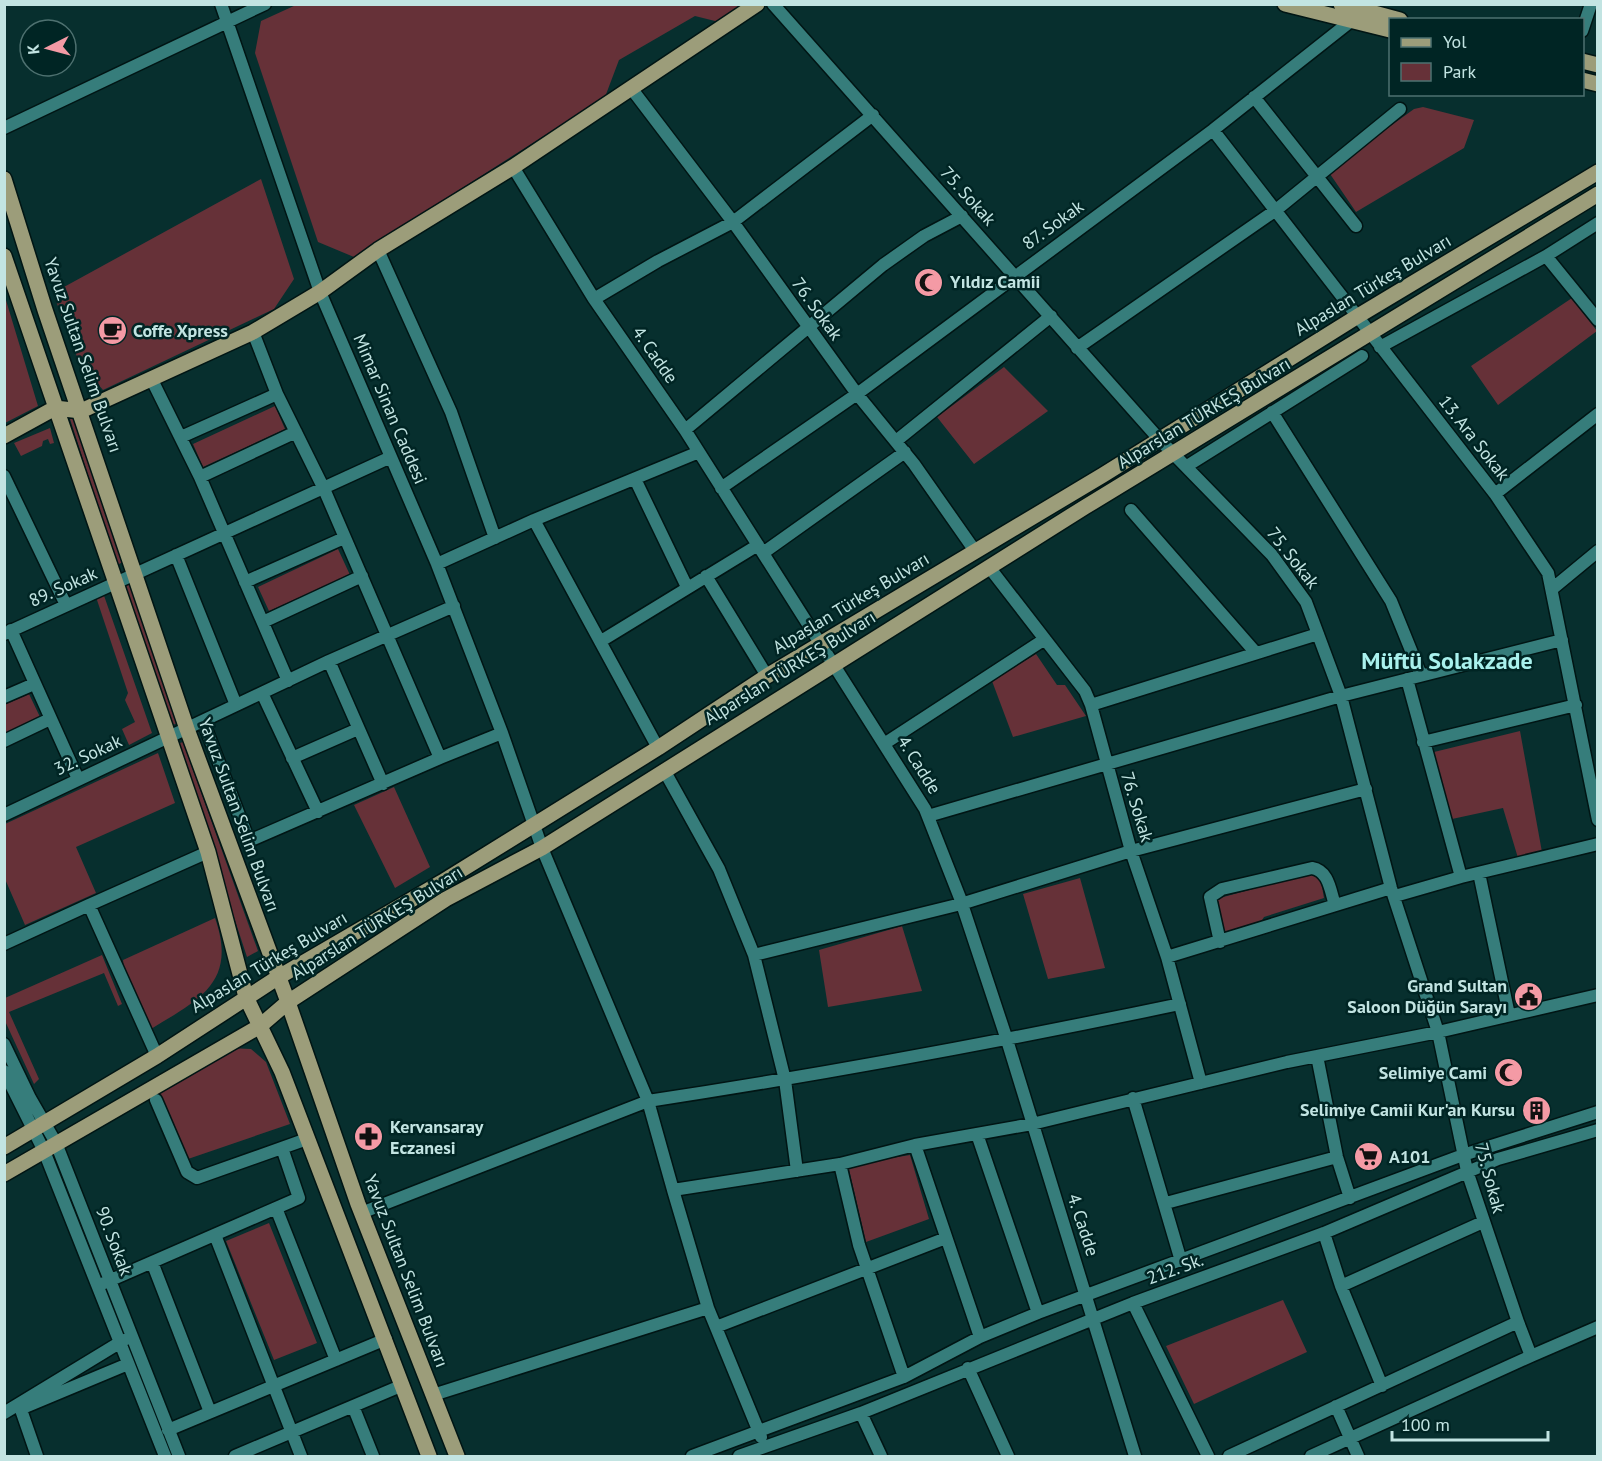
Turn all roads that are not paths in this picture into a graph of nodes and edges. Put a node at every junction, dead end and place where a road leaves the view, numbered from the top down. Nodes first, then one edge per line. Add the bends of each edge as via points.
1 (222, 4) edge
2 (266, 4) edge
3 (757, 4) edge
4 (773, 4) edge
5 (1285, 4) edge
6 (1341, 4) edge
7 (1591, 4) edge
8 (1367, 8) edge
9 (1394, 18) edge
10 (1349, 21) junction
11 (228, 24) junction
12 (1584, 25) edge
13 (1389, 30) edge
14 (631, 88) junction
15 (1254, 96) junction
16 (1400, 109) dead end
17 (873, 115) junction
18 (4, 128) edge
19 (1213, 130) junction
20 (513, 167) junction
21 (1598, 172) edge
22 (1317, 177) junction
23 (4, 179) edge
24 (1598, 194) edge
25 (1276, 210) junction
26 (962, 216) junction
27 (733, 222) junction
28 (1598, 223) edge
29 (1356, 226) dead end
30 (378, 250) junction
31 (4, 256) edge
32 (1546, 256) junction
33 (1015, 275) junction
34 (320, 292) junction
35 (594, 299) junction
36 (1051, 316) junction
37 (1358, 316) junction
38 (1598, 320) edge
39 (809, 328) junction
40 (253, 332) junction
41 (1369, 333) junction
42 (1380, 347) junction
43 (1077, 348) junction
44 (1362, 356) dead end
45 (152, 380) junction
46 (277, 394) junction
47 (857, 394) junction
48 (54, 408) junction
49 (81, 411) junction
50 (1272, 412) junction
51 (1598, 414) edge
52 (685, 430) junction
53 (296, 432) junction
54 (4, 436) edge
55 (181, 437) junction
56 (1159, 439) junction
57 (896, 441) junction
58 (699, 452) junction
59 (905, 452) junction
60 (1175, 454) junction
61 (391, 457) junction
62 (1187, 466) junction
63 (4, 476) edge
64 (200, 477) junction
65 (634, 479) junction
66 (721, 488) junction
67 (324, 489) junction
68 (1496, 494) junction
69 (1131, 510) dead end
70 (534, 520) junction
71 (222, 534) junction
72 (344, 537) junction
73 (495, 538) junction
74 (760, 549) junction
75 (975, 551) junction
76 (1598, 551) edge
77 (176, 555) junction
78 (437, 564) junction
79 (989, 567) junction
80 (137, 575) junction
81 (362, 576) junction
82 (706, 576) junction
83 (245, 582) junction
84 (114, 584) junction
85 (687, 588) junction
86 (1552, 589) junction
87 (66, 605) junction
88 (454, 606) junction
89 (263, 622) junction
90 (8, 632) edge
91 (1318, 634) junction
92 (389, 635) junction
93 (1045, 639) junction
94 (1562, 640) junction
95 (601, 641) junction
96 (820, 646) junction
97 (1256, 653) junction
98 (329, 661) junction
99 (832, 664) junction
100 (1421, 675) junction
101 (766, 676) junction
102 (1407, 678) junction
103 (288, 681) junction
104 (34, 684) junction
105 (262, 693) junction
106 (1341, 696) junction
107 (4, 697) edge
108 (236, 705) junction
109 (1091, 705) junction
110 (1576, 705) junction
111 (50, 719) junction
112 (203, 721) junction
113 (187, 729) junction
114 (358, 729) junction
115 (502, 733) junction
116 (167, 738) junction
117 (4, 741) edge
118 (1423, 742) junction
119 (884, 744) junction
120 (658, 748) junction
121 (292, 758) junction
122 (440, 758) junction
123 (1592, 758) edge
124 (1106, 765) junction
125 (664, 770) junction
126 (78, 779) junction
127 (383, 784) junction
128 (1366, 789) junction
129 (318, 812) junction
130 (4, 815) edge
131 (928, 816) junction
132 (1598, 820) edge
133 (535, 823) junction
134 (1598, 844) edge
135 (542, 848) junction
136 (1131, 851) junction
137 (208, 852) junction
138 (1479, 873) junction
139 (1461, 877) junction
140 (1393, 892) junction
141 (961, 904) junction
142 (89, 905) junction
143 (1335, 905) junction
144 (1220, 942) junction
145 (4, 944) edge
146 (754, 955) junction
147 (1167, 957) junction
148 (277, 978) junction
149 (1598, 994) edge
150 (246, 997) junction
151 (288, 1002) junction
152 (1180, 1004) junction
153 (1509, 1015) junction
154 (260, 1026) junction
155 (1438, 1032) junction
156 (1007, 1040) junction
157 (4, 1044) edge
158 (157, 1056) junction
159 (1317, 1056) junction
160 (4, 1071) edge
161 (785, 1080) junction
162 (1201, 1083) junction
163 (1133, 1098) junction
164 (156, 1100) dead end
165 (648, 1101) junction
166 (1598, 1112) edge
167 (1032, 1124) junction
168 (39, 1126) junction
169 (1598, 1130) edge
170 (977, 1134) junction
171 (307, 1139) junction
172 (915, 1144) junction
173 (4, 1147) edge
174 (50, 1147) junction
175 (282, 1148) junction
176 (1463, 1155) junction
177 (1337, 1157) junction
178 (840, 1164) junction
179 (796, 1171) junction
180 (1467, 1172) junction
181 (4, 1174) edge
182 (673, 1190) junction
183 (1350, 1198) junction
184 (1166, 1203) junction
185 (276, 1208) junction
186 (361, 1213) junction
187 (1483, 1222) junction
188 (1324, 1233) junction
189 (215, 1235) junction
190 (946, 1238) junction
191 (1181, 1261) junction
192 (152, 1262) junction
193 (867, 1268) junction
194 (110, 1280) junction
195 (97, 1286) junction
196 (1341, 1286) junction
197 (1086, 1295) junction
198 (1133, 1304) junction
199 (708, 1308) junction
200 (1038, 1313) junction
201 (1093, 1320) junction
202 (1518, 1322) junction
203 (716, 1327) junction
204 (1598, 1327) edge
205 (132, 1336) junction
206 (980, 1337) junction
207 (386, 1339) junction
208 (119, 1343) junction
209 (1531, 1356) junction
210 (336, 1360) junction
211 (128, 1364) junction
212 (968, 1368) junction
213 (904, 1377) junction
214 (403, 1385) junction
215 (273, 1386) junction
216 (1382, 1386) junction
217 (433, 1395) junction
218 (20, 1406) junction
219 (353, 1406) junction
220 (1336, 1406) junction
221 (4, 1413) edge
222 (210, 1413) junction
223 (861, 1413) junction
224 (168, 1430) junction
225 (758, 1431) junction
226 (292, 1432) junction
227 (1350, 1439) junction
228 (765, 1447) junction
229 (160, 1455) edge
230 (37, 1456) edge
231 (178, 1456) edge
232 (235, 1456) edge
233 (301, 1456) edge
234 (373, 1456) edge
235 (429, 1456) edge
236 (457, 1456) edge
237 (692, 1456) edge
238 (740, 1456) edge
239 (881, 1456) edge
240 (1008, 1456) edge
241 (1135, 1456) edge
242 (1208, 1456) edge
243 (1229, 1456) edge
244 (1311, 1456) edge
245 (1358, 1456) edge

1 - 11 street, Mimar Sinan Caddesi
2 - 11 street
3 - 14 main road
4 - 17 street, 75. Sokak
5 - 10 main road
6 - 8 main road
7 - 12 street
8 - 9 main road
8 - 10 street, 87. Sokak
10 - 13 main road
10 - 15 street, 87. Sokak
11 - 18 street
11 - 34 street, Mimar Sinan Caddesi
14 - 20 main road
14 - 27 street, 76. Sokak
15 - 19 street, 87. Sokak
15 - 22 street
16 - 22 street
17 - 26 street, 75. Sokak
17 - 27 street
19 - 25 street, 13. Ara Sokak
19 - 33 street, 87. Sokak
20 - 30 main road
20 - 35 street, 4. Cadde
21 - 37 main road, Alpaslan Türkeş Bulvarı
22 - 25 street
22 - 29 street
23 - 49 main road, Yavuz Sultan Selim Bulvarı
24 - 41 main road, Alparslan TÜRKEŞ Bulvarı
25 - 37 street, 13. Ara Sokak
25 - 43 street
26 - 33 street, 75. Sokak
26 - 39 street via 904,250
27 - 35 street
27 - 39 street, 76. Sokak
28 - 32 street
30 - 34 main road
30 - 73 street via 451,412
31 - 48 main road
32 - 38 street
32 - 42 street
33 - 36 street, 75. Sokak
33 - 47 street, 87. Sokak
34 - 40 main road
34 - 61 street, Mimar Sinan Caddesi
35 - 52 street, 4. Cadde
36 - 43 street, 75. Sokak
36 - 57 street
37 - 41 street, 13. Ara Sokak
37 - 56 main road, Alpaslan Türkeş Bulvarı
39 - 47 street, 76. Sokak
39 - 52 street
40 - 45 main road
40 - 46 street
41 - 42 street, 13. Ara Sokak
41 - 60 main road, Alparslan TÜRKEŞ Bulvarı
42 - 68 street, 13. Ara Sokak
43 - 56 street, 75. Sokak
44 - 50 street
45 - 49 main road
45 - 55 street
46 - 53 street
46 - 55 street
47 - 57 street, 76. Sokak
47 - 66 street, 87. Sokak
48 - 49 main road
48 - 54 main road
48 - 84 main road
49 - 80 main road, Yavuz Sultan Selim Bulvarı
50 - 62 street
50 - 100 street via 1391,601
51 - 68 street
52 - 58 street, 4. Cadde
53 - 64 street
53 - 67 street
55 - 64 street
56 - 60 street, 75. Sokak
56 - 75 main road, Alpaslan Türkeş Bulvarı
57 - 59 street, 76. Sokak
58 - 65 street
58 - 66 street, 4. Cadde
59 - 74 street
59 - 75 street, 76. Sokak
60 - 62 street, 75. Sokak
60 - 79 main road, Alparslan TÜRKEŞ Bulvarı
61 - 67 street, 89. Sokak
61 - 78 street, Mimar Sinan Caddesi
62 - 91 street, 75. Sokak via 1272,555 1306,602
63 - 87 street
64 - 71 street
65 - 70 street
65 - 85 street
66 - 74 street, 4. Cadde
67 - 71 street, 89. Sokak
67 - 72 street
68 - 86 street, 13. Ara Sokak via 1548,573
69 - 97 street
70 - 73 street
70 - 95 street
71 - 77 street, 89. Sokak
71 - 83 street
72 - 81 street
72 - 83 street
73 - 78 street
74 - 82 street
74 - 96 street, 4. Cadde
75 - 96 main road, Alpaslan Türkeş Bulvarı
76 - 86 street
77 - 80 street, 89. Sokak
77 - 108 street
78 - 88 street, Mimar Sinan Caddesi
79 - 93 street, 76. Sokak
79 - 99 main road, Alparslan TÜRKEŞ Bulvarı
80 - 84 street, 89. Sokak
80 - 113 main road, Yavuz Sultan Selim Bulvarı
81 - 89 street
81 - 92 street
82 - 85 street
82 - 101 street
83 - 89 street
84 - 87 street, 89. Sokak
84 - 116 main road
85 - 95 street
86 - 94 street, 13. Ara Sokak
87 - 90 street, 89. Sokak
88 - 92 street, 32. Sokak
88 - 115 street, Mimar Sinan Caddesi
89 - 103 street
90 - 104 street
91 - 97 street
91 - 106 street, 75. Sokak
92 - 98 street, 32. Sokak
92 - 122 street
93 - 109 street, 76. Sokak via 1085,691
93 - 119 street
94 - 100 street
94 - 110 street, 13. Ara Sokak
95 - 120 street
96 - 99 street, 4. Cadde
96 - 101 main road, Alpaslan Türkeş Bulvarı
97 - 109 street
98 - 103 street, 32. Sokak
98 - 114 street
99 - 119 street, 4. Cadde
99 - 125 main road, Alparslan TÜRKEŞ Bulvarı
100 - 102 street
101 - 120 main road, Alpaslan Türkeş Bulvarı
102 - 106 street
102 - 118 street
103 - 105 street, 32. Sokak
104 - 107 street
104 - 111 street
105 - 108 street, 32. Sokak
105 - 121 street
106 - 124 street
106 - 128 street, 75. Sokak
108 - 112 street, 32. Sokak
109 - 124 street, 76. Sokak
110 - 118 street
110 - 123 street, 13. Ara Sokak
111 - 117 street
111 - 126 street
112 - 113 street, 32. Sokak
112 - 129 street via 249,842
113 - 116 street, 32. Sokak
113 - 148 main road, Yavuz Sultan Selim Bulvarı
114 - 121 street
114 - 127 street
115 - 122 street
115 - 133 street, Mimar Sinan Caddesi
116 - 126 street, 32. Sokak
116 - 137 main road
118 - 139 street
119 - 131 street, 4. Cadde
120 - 133 main road, Alpaslan Türkeş Bulvarı
121 - 129 street
122 - 127 street
123 - 132 street, 13. Ara Sokak
124 - 131 street
124 - 136 street, 76. Sokak
125 - 135 main road, Alparslan TÜRKEŞ Bulvarı
125 - 146 street via 719,869
126 - 130 street, 32. Sokak
127 - 129 street
128 - 136 street
128 - 140 street, 75. Sokak
131 - 141 street, 4. Cadde
133 - 135 street, Mimar Sinan Caddesi
133 - 148 main road, Alpaslan Türkeş Bulvarı
134 - 138 street
135 - 151 main road, Alparslan TÜRKEŞ Bulvarı via 446,899
135 - 165 street, Mimar Sinan Caddesi
136 - 141 street
136 - 147 street, 76. Sokak
137 - 142 street
137 - 150 main road
138 - 139 street
138 - 153 street
139 - 140 street
140 - 143 street
140 - 155 street, 75. Sokak
141 - 146 street
141 - 156 street, 4. Cadde
142 - 145 street
142 - 158 street
143 - 144 street
143 - 144 street via 1326,875 1312,868 1222,888 1210,897
144 - 147 street
146 - 161 street
147 - 152 street, 76. Sokak
148 - 150 main road, Alpaslan Türkeş Bulvarı
148 - 151 main road, Yavuz Sultan Selim Bulvarı
149 - 153 street
150 - 154 main road
150 - 158 main road, Alpaslan Türkeş Bulvarı
151 - 154 main road, Alparslan TÜRKEŞ Bulvarı
151 - 186 main road, Yavuz Sultan Selim Bulvarı
152 - 156 street
152 - 162 street, 76. Sokak
153 - 155 street
154 - 171 main road
154 - 174 main road, Alparslan TÜRKEŞ Bulvarı
155 - 159 street
155 - 176 street, 75. Sokak
156 - 161 street
156 - 167 street, 4. Cadde
157 - 168 street, 90. Sokak
158 - 168 main road, Alpaslan Türkeş Bulvarı
159 - 162 street
159 - 177 street
160 - 168 street, 90. Sokak
161 - 165 street
161 - 179 street
162 - 163 street
163 - 167 street
163 - 184 street
164 - 175 street via 186,1172 197,1178
165 - 182 street, Mimar Sinan Caddesi
165 - 186 street
166 - 176 street
167 - 170 street
167 - 197 street, 4. Cadde
168 - 173 main road, Alpaslan Türkeş Bulvarı
168 - 174 street, 90. Sokak
169 - 180 street, 212. Sk.
170 - 172 street
170 - 200 street
171 - 175 street
171 - 207 main road
172 - 178 street
172 - 190 street
174 - 181 main road, Alparslan TÜRKEŞ Bulvarı
174 - 194 street, 90. Sokak
174 - 195 street, 90. Sokak
175 - 185 street via 299,1198
176 - 180 street, 75. Sokak
176 - 183 street
177 - 183 street
177 - 184 street
178 - 179 street
178 - 193 street
179 - 182 street
180 - 187 street, 75. Sokak
180 - 188 street, 212. Sk.
182 - 199 street, Mimar Sinan Caddesi
183 - 191 street
184 - 191 street
185 - 189 street
185 - 210 street
186 - 217 main road, Yavuz Sultan Selim Bulvarı
187 - 196 street
187 - 202 street, 75. Sokak
188 - 196 street
188 - 198 street, 212. Sk.
189 - 192 street
189 - 215 street
190 - 193 street
190 - 206 street
191 - 197 street
192 - 194 street
192 - 222 street
193 - 203 street
193 - 213 street
194 - 195 street
194 - 205 street, 90. Sokak
195 - 208 street, 90. Sokak
196 - 216 street
197 - 200 street
197 - 201 street, 4. Cadde
198 - 201 street, 212. Sk.
198 - 242 street
199 - 203 street, Mimar Sinan Caddesi
199 - 217 street
200 - 206 street
201 - 212 street, 212. Sk.
201 - 241 street, 4. Cadde
202 - 209 street
202 - 216 street
203 - 225 street, Mimar Sinan Caddesi
204 - 209 street
205 - 208 street
205 - 224 street, 90. Sokak
206 - 213 street
207 - 210 street
207 - 214 main road
208 - 211 street, 90. Sokak
208 - 218 street
209 - 227 street
210 - 215 street
211 - 218 street
211 - 229 street, 90. Sokak
212 - 223 street, 212. Sk.
212 - 240 street
213 - 225 street
214 - 219 street
214 - 235 main road
215 - 222 street
215 - 226 street
216 - 220 street
217 - 236 main road, Yavuz Sultan Selim Bulvarı
218 - 221 street
218 - 230 street
219 - 226 street
219 - 234 street
220 - 227 street
220 - 243 street
222 - 224 street
223 - 228 street, 212. Sk.
223 - 239 street
224 - 231 street, 90. Sokak
225 - 228 street, Mimar Sinan Caddesi
225 - 237 street
226 - 232 street
226 - 233 street
227 - 244 street
227 - 245 street
228 - 238 street, 212. Sk.

